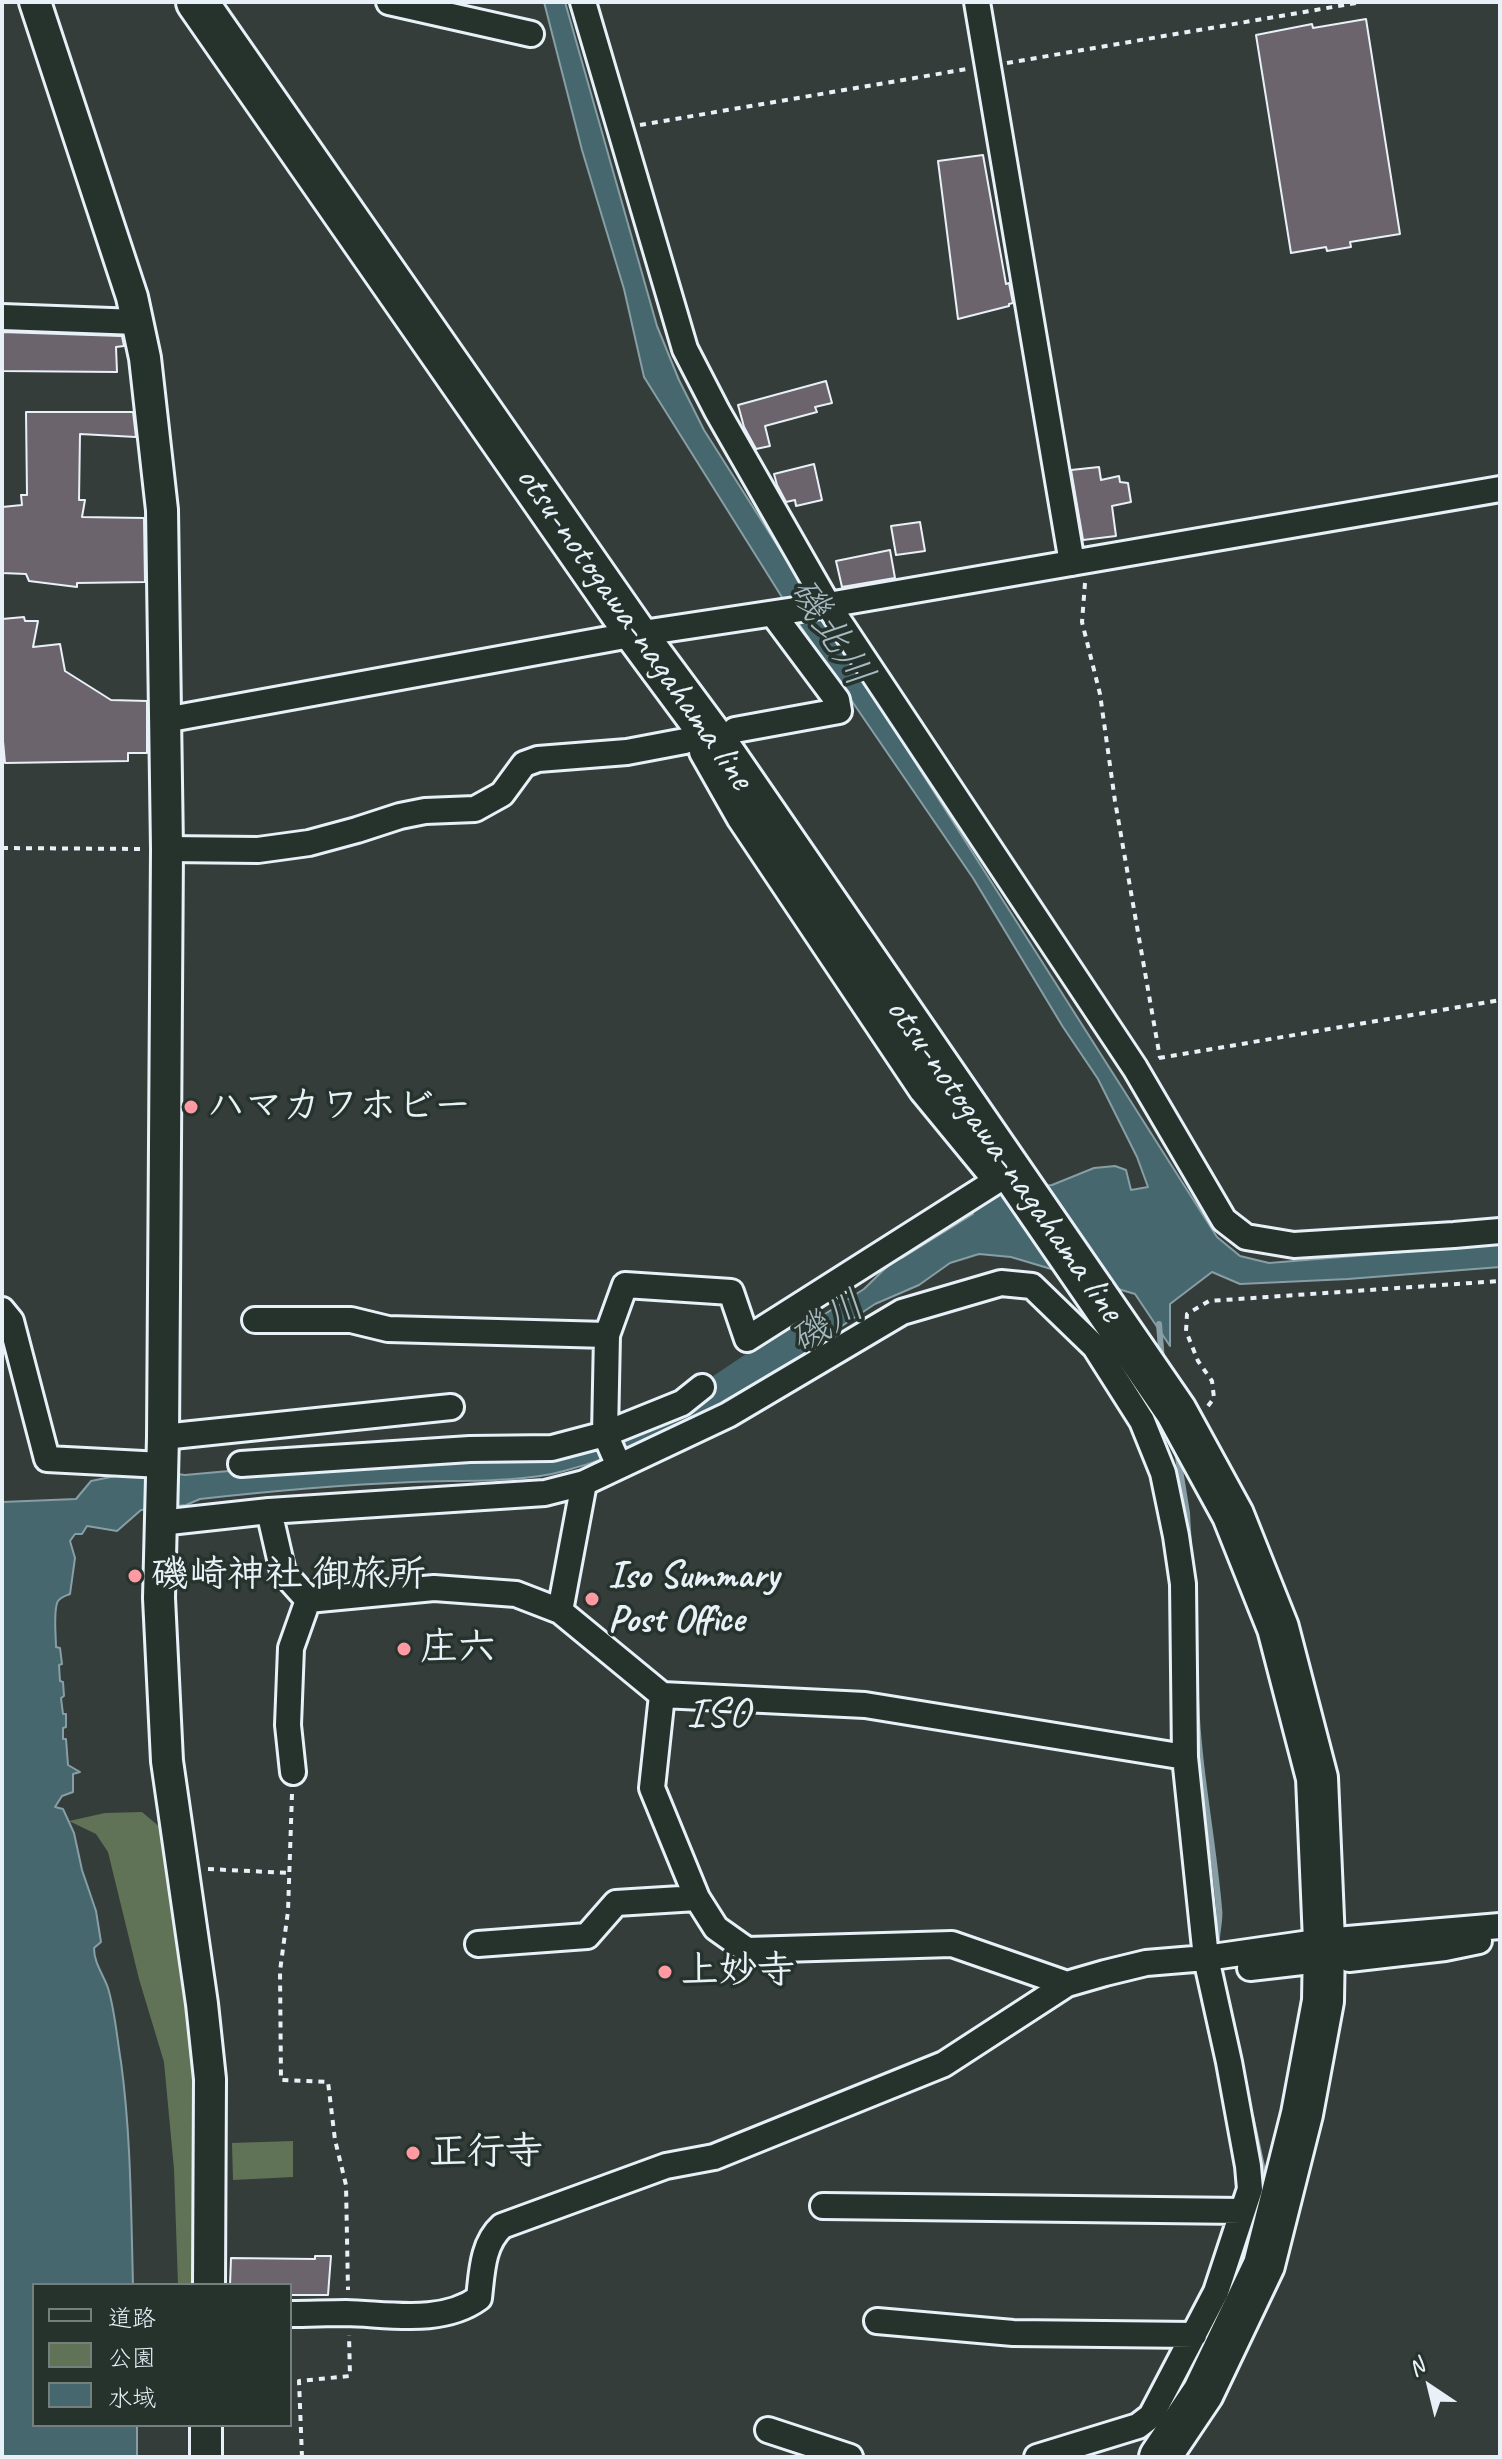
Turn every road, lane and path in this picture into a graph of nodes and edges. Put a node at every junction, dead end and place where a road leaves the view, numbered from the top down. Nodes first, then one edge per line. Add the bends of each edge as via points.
1 (35, 2) edge
2 (197, 2) edge
3 (389, 2) edge
4 (583, 2) edge
5 (977, 2) edge
6 (1362, 2) edge
7 (531, 34) dead end
8 (988, 66) junction
9 (618, 129) junction
10 (2, 317) edge
11 (138, 322) junction
12 (1500, 489) edge
13 (1080, 562) junction
14 (823, 606) junction
15 (776, 613) junction
16 (636, 634) junction
17 (165, 720) junction
18 (710, 743) junction
19 (2, 848) edge
20 (167, 849) junction
21 (1500, 1000) edge
22 (1160, 1058) junction
23 (1135, 1068) junction
24 (1500, 1231) edge
25 (1500, 1281) edge
26 (2, 1310) edge
27 (255, 1320) dead end
28 (607, 1335) junction
29 (1108, 1338) junction
30 (702, 1387) dead end
31 (451, 1407) dead end
32 (1183, 1424) junction
33 (612, 1450) junction
34 (162, 1460) junction
35 (241, 1464) dead end
36 (584, 1483) junction
37 (269, 1511) junction
38 (160, 1523) junction
39 (308, 1600) junction
40 (560, 1611) junction
41 (662, 1695) junction
42 (1185, 1757) junction
43 (293, 1772) joint
44 (181, 1867) junction
45 (289, 1873) junction
46 (697, 1898) junction
47 (1500, 1926) edge
48 (1500, 1933) edge
49 (478, 1944) dead end
50 (1325, 1954) junction
51 (1206, 1958) junction
52 (1067, 1984) junction
53 (823, 2206) dead end
54 (1242, 2211) junction
55 (209, 2283) edge
56 (348, 2313) junction
57 (292, 2314) edge
58 (877, 2321) dead end
59 (1194, 2335) junction
60 (206, 2427) edge
61 (768, 2430) dead end
62 (206, 2457) edge
63 (302, 2457) edge
64 (850, 2457) edge
65 (1037, 2457) edge
66 (1160, 2457) edge

1 - 11 street
2 - 16 main road, otsu-notogawa-nagahama line
3 - 7 street
4 - 9 street
5 - 8 street
6 - 8 path
8 - 9 path
8 - 13 street
9 - 14 street via 685,349
10 - 11 street
11 - 17 street via 162,510
12 - 13 street
13 - 14 street
13 - 22 path via 1082,622 1100,694
14 - 15 street
14 - 23 street
15 - 16 street
15 - 18 street via 837,700 839,711
16 - 17 street
16 - 18 main road, otsu-notogawa-nagahama line
17 - 20 street
18 - 20 street via 538,759 524,764 502,794 475,809 400,816 309,843
18 - 28 street via 740,819 922,1091 996,1181 747,1339 731,1292 625,1285
18 - 29 main road, otsu-notogawa-nagahama line via 1093,1292
19 - 20 path
20 - 34 street
21 - 22 path
22 - 23 path
23 - 24 street via 1224,1220 1246,1237 1294,1245
25 - 32 path via 1209,1301 1187,1314 1186,1331 1212,1381 1214,1398 1206,1410
26 - 34 street via 11,1321 47,1459
27 - 28 street via 351,1320 388,1329
28 - 33 street
29 - 32 main road, otsu-notogawa-nagahama line
29 - 33 street via 1032,1286 1001,1283 902,1312 728,1415
29 - 42 street via 1163,1473 1176,1536 1183,1584
30 - 33 street
31 - 34 street
32 - 50 main road, otsu-notogawa-nagahama line via 1233,1515 1278,1628 1317,1778
33 - 35 street via 470,1449
33 - 36 street
34 - 38 street
36 - 37 street via 545,1493
36 - 40 street
37 - 38 street
37 - 39 street via 283,1572
38 - 44 street via 162,1682
39 - 40 street via 434,1588 516,1594
39 - 43 street via 291,1648 288,1725
40 - 41 street
41 - 42 street via 865,1705
41 - 46 street via 652,1788
42 - 51 street
43 - 45 path
44 - 45 path
44 - 55 street via 210,2079
45 - 56 path via 280,1971 281,2080 328,2082 346,2185
46 - 49 street via 616,1903 587,1936
46 - 52 street via 716,1928 747,1950 952,1944
47 - 50 street
48 - 50 street via 1445,1948
50 - 51 street
50 - 66 main road, otsu-notogawa-nagahama line via 1321,2015 1302,2114 1264,2265 1203,2393
51 - 52 street via 1146,1963
51 - 54 street via 1248,2166 1250,2189
52 - 56 street via 944,2064 714,2157 666,2166 502,2226 487,2245 479,2298 465,2308 446,2314
53 - 54 street
54 - 59 street via 1216,2292
56 - 57 street
56 - 63 path via 350,2376 299,2381
58 - 59 street via 1013,2333
59 - 65 street via 1151,2416 1138,2426
60 - 62 street
61 - 64 street

